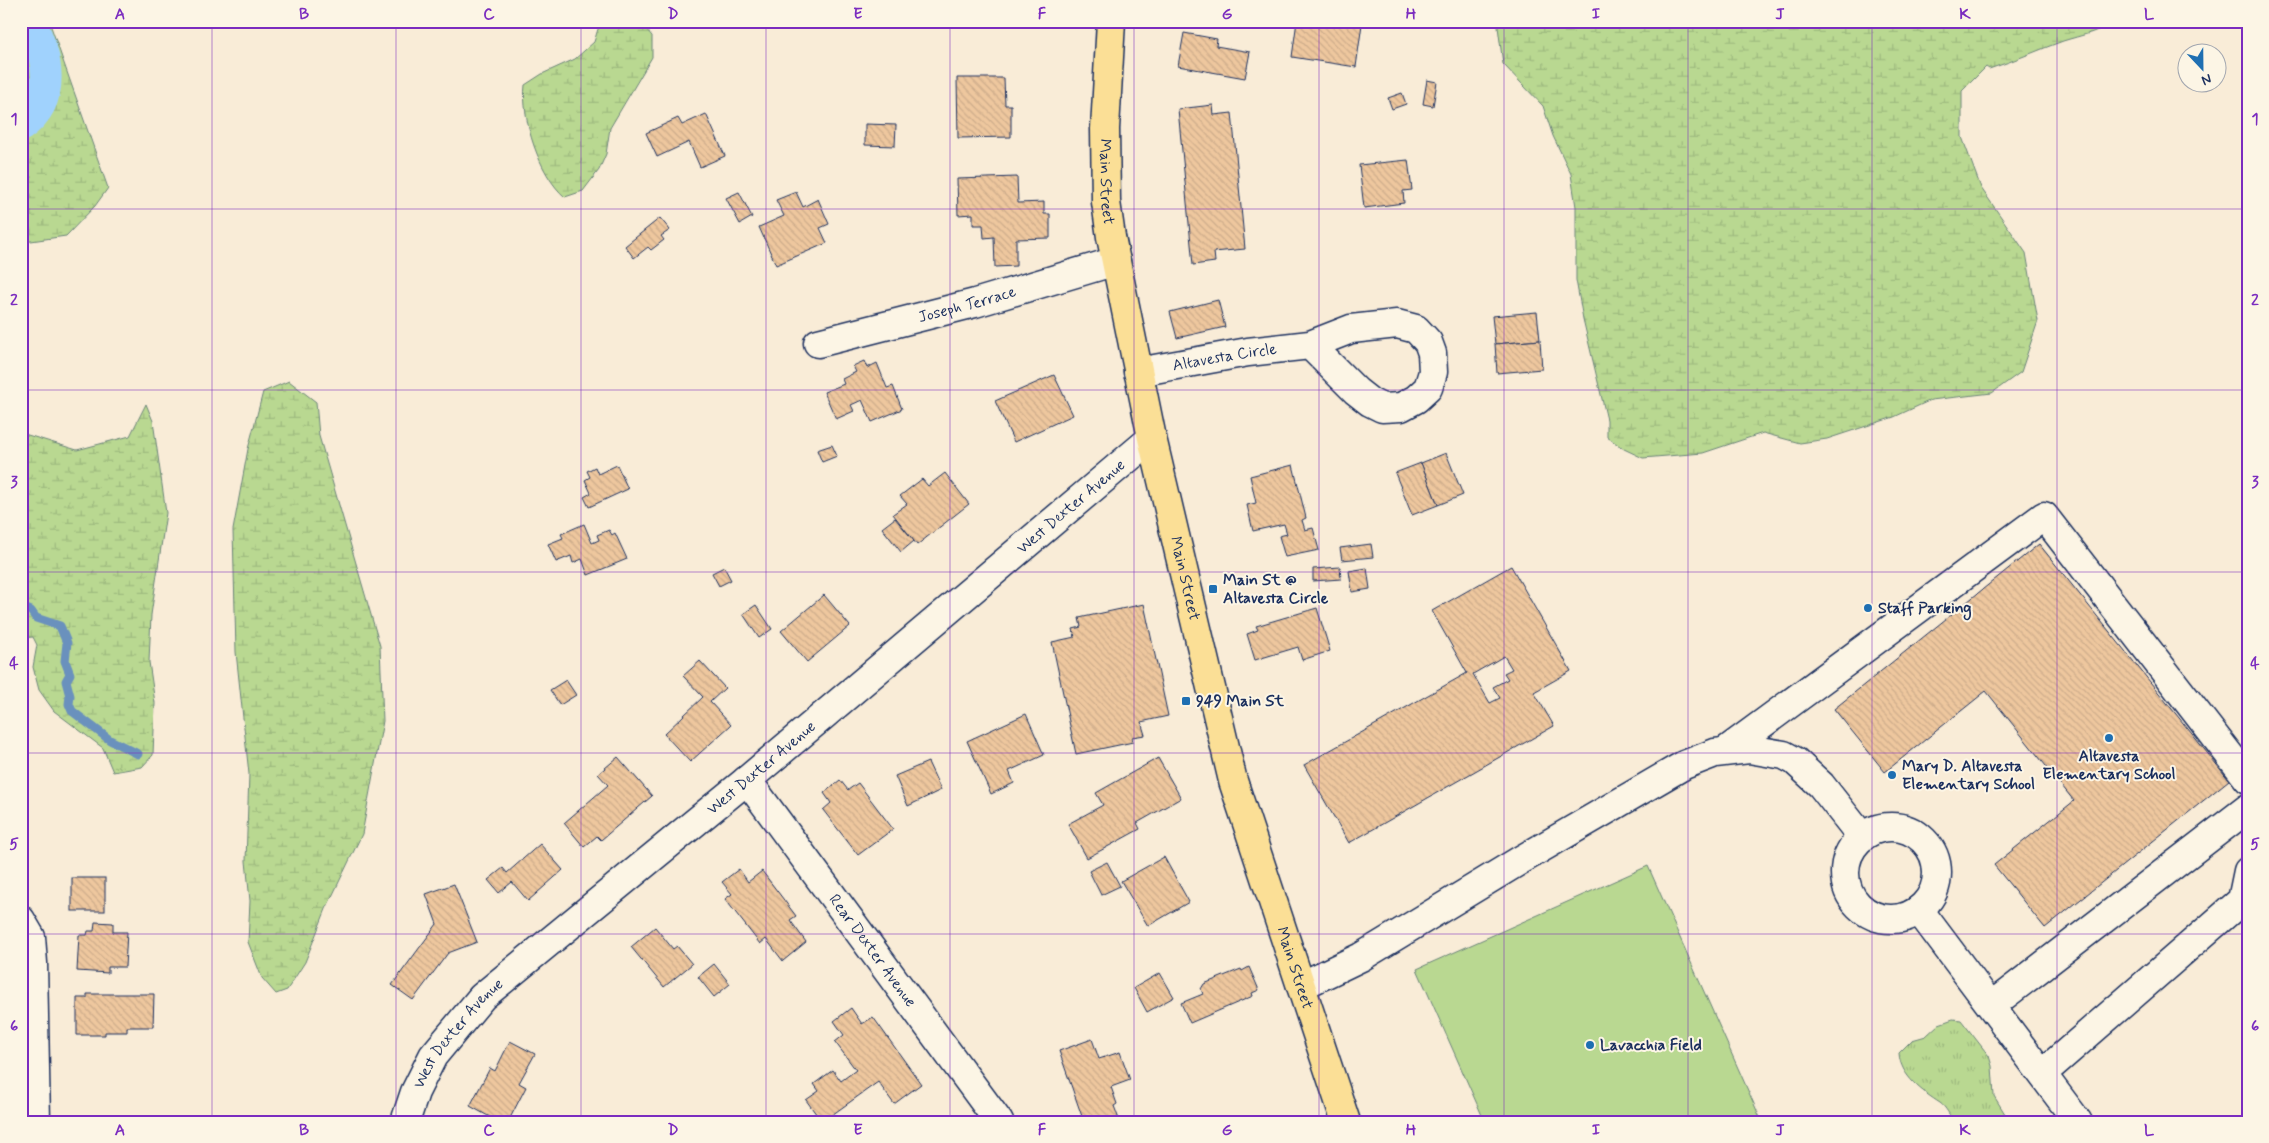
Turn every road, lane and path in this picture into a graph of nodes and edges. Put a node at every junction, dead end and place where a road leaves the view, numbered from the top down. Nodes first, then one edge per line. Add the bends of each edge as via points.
1 (1111, 21) edge
2 (1116, 261) junction
3 (818, 343) dead end
4 (1310, 344) dead end
5 (1138, 372) junction
6 (1152, 438) junction
7 (1726, 750) junction
8 (2248, 779) edge
9 (747, 780) junction
10 (2248, 808) edge
11 (1862, 837) junction
12 (2248, 871) edge
13 (1919, 910) junction
14 (23, 922) edge
15 (1301, 986) junction
16 (1992, 1005) junction
17 (2043, 1073) junction
18 (36, 1122) edge
19 (405, 1122) edge
20 (999, 1122) edge
21 (1346, 1122) edge
22 (2078, 1122) edge

1 - 2 main road, Main Street via 1104,160 1106,202
2 - 3 street, Joseph Terrace via 976,303
2 - 5 main road, Main Street
4 - 5 street, Altavesta Circle
5 - 6 main road, Main Street
6 - 9 street, West Dexter Avenue
6 - 15 main road, Main Street via 1233,781
7 - 8 street via 2044,516
7 - 11 street via 1760,750 1796,761 1821,785
7 - 15 street via 1684,765 1361,957
9 - 19 street, West Dexter Avenue via 482,997 433,1056 415,1092
9 - 20 street, Rear Dexter Avenue
10 - 16 street
11 - 13 street via 1850,850 1844,867 1846,885 1854,902 1868,914 1885,919 1903,918
11 - 13 street via 1878,828 1896,827 1914,833 1927,845 1935,860 1937,879 1931,896
12 - 17 street via 2242,900
13 - 16 street
14 - 18 street via 31,937 33,963
15 - 21 main road, Main Street
16 - 17 street
17 - 22 street

